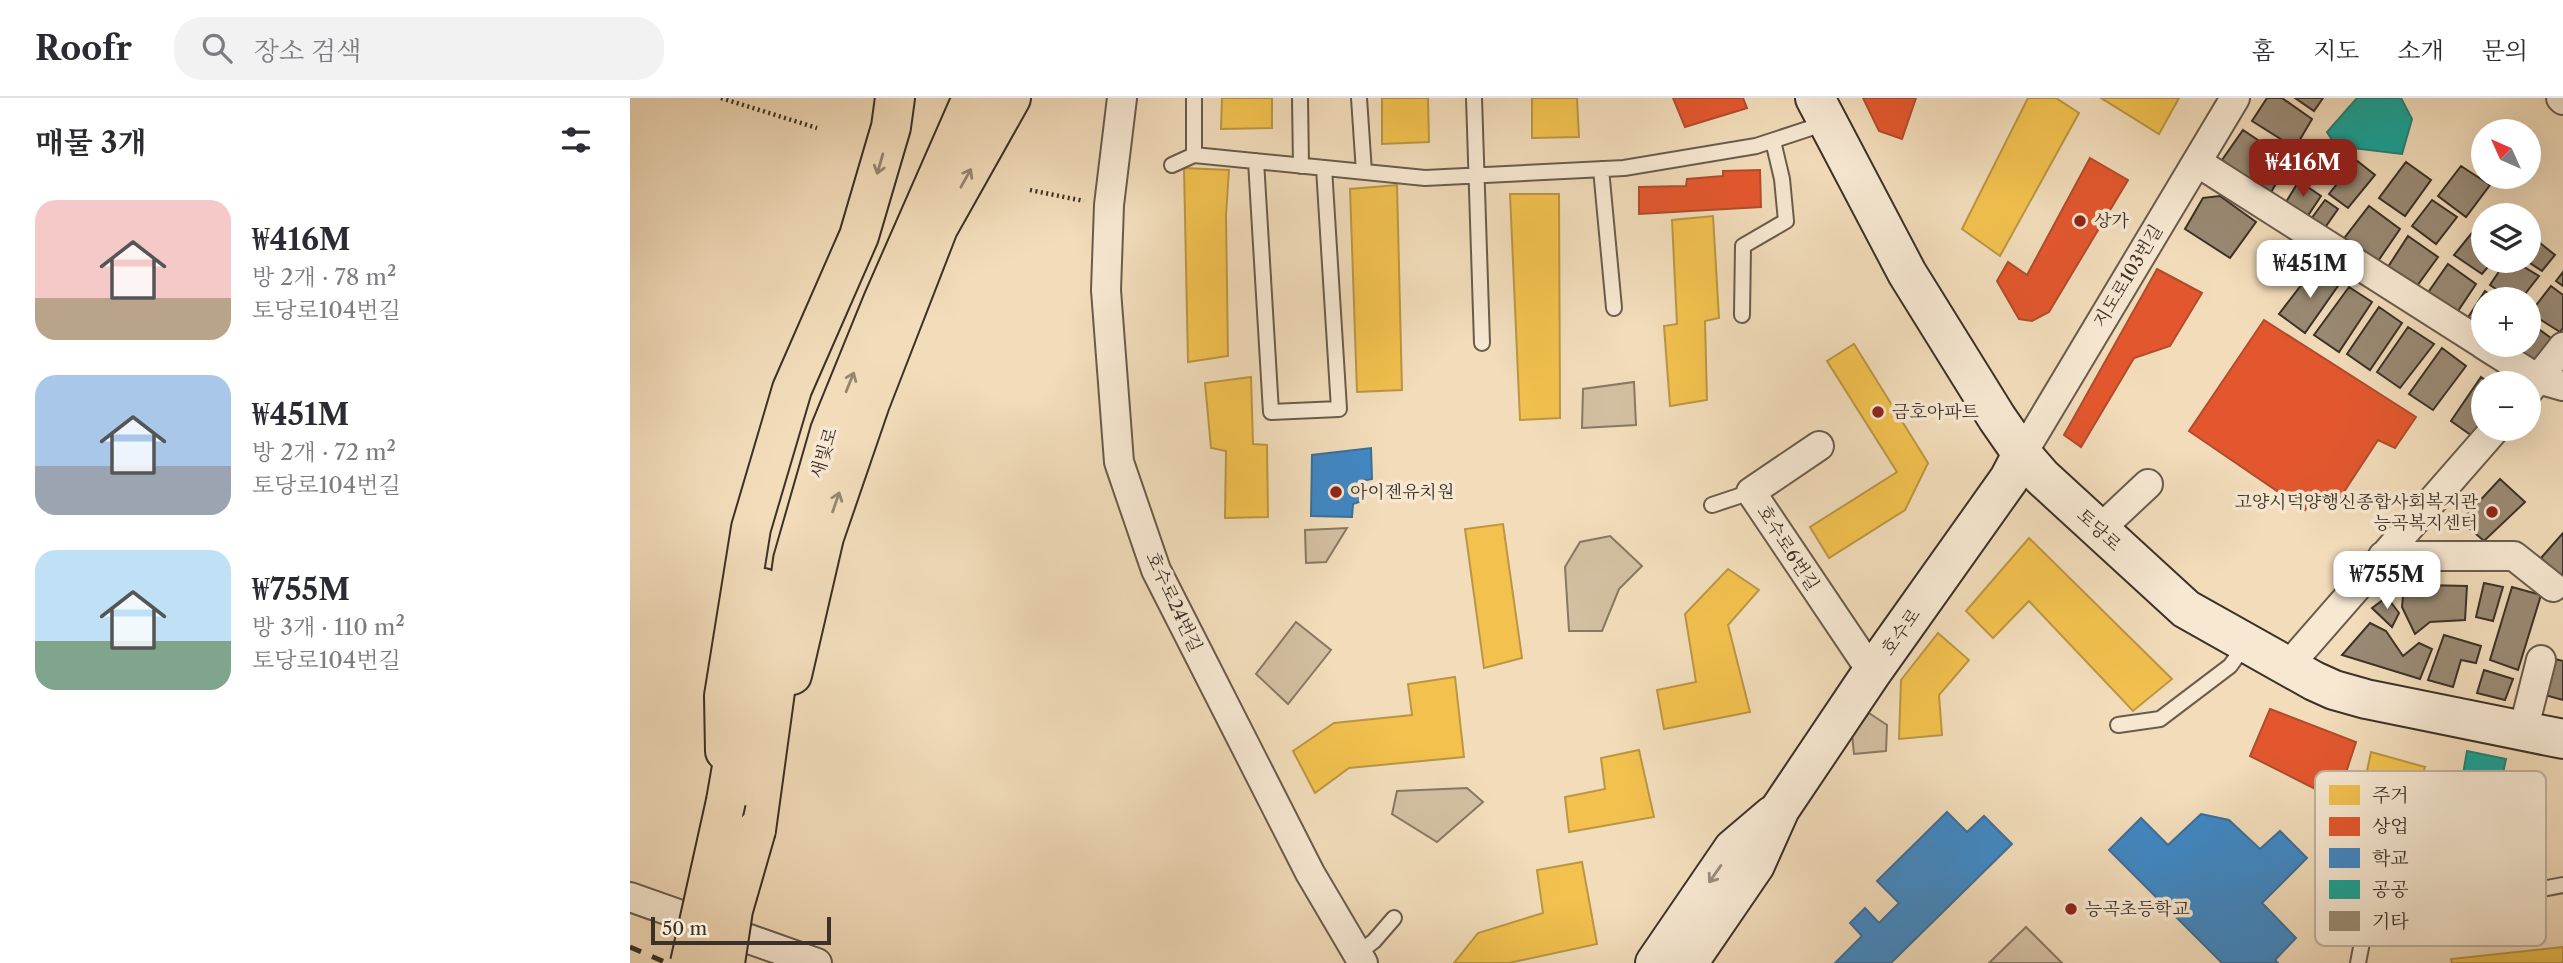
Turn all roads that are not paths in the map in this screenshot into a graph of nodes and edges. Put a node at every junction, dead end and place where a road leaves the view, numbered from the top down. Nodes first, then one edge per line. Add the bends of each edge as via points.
1 (895, 98) edge
2 (943, 98) edge
3 (972, 98) edge
4 (1011, 98) edge
5 (1122, 98) edge
6 (1194, 98) edge
7 (1300, 98) edge
8 (1359, 98) edge
9 (1474, 98) edge
10 (2235, 98) edge
11 (1822, 110) edge
12 (1773, 141) junction
13 (1194, 155) junction
14 (1256, 161) junction
15 (2197, 162) junction
16 (1172, 166) dead end
17 (1301, 166) junction
18 (1324, 168) junction
19 (1601, 169) junction
20 (1364, 172) junction
21 (1476, 176) junction
22 (1614, 308) dead end
23 (1742, 315) dead end
24 (2471, 337) edge
25 (1482, 343) dead end
26 (2563, 347) edge
27 (2502, 357) edge
28 (2543, 385) edge
29 (2485, 441) edge
30 (1819, 446) dead end
31 (2022, 454) junction
32 (2148, 484) dead end
33 (1751, 492) junction
34 (1712, 505) dead end
35 (2099, 530) junction
36 (2384, 556) junction
37 (2553, 587) dead end
38 (2246, 643) junction
39 (2542, 660) dead end
40 (2288, 666) junction
41 (1872, 672) junction
42 (2118, 725) dead end
43 (2523, 731) junction
44 (2563, 739) edge
45 (726, 801) junction
46 (1780, 809) junction
47 (756, 830) junction
48 (630, 897) edge
49 (1394, 918) dead end
50 (1359, 959) edge
51 (690, 963) edge
52 (707, 963) edge
53 (725, 963) edge
54 (745, 963) edge
55 (817, 963) edge
56 (1655, 963) edge
57 (1688, 963) edge

1 -> 45 main road via 859,236 792,389 751,528 724,696
2 - 45 main road, 새빛로 via 812,410 774,531
47 -> 3 main road, 새빛로 via 793,560 826,444
47 -> 4 main road via 824,537 870,403 938,228
5 - 50 street, 호수로24번길 via 1109,205 1106,290 1119,462 1156,570 1310,873
6 - 13 lane
7 - 17 lane
8 - 20 lane
9 - 21 lane
10 - 15 street, 지도로103번길
11 - 12 lane
11 - 31 main road, 토당로 via 1907,272
12 - 19 lane
12 - 23 lane via 1783,179 1786,221 1743,246
13 - 14 lane
13 - 16 lane
14 - 17 lane
14 - 18 lane via 1271,412 1339,409
15 - 24 street
15 - 31 street, 지도로103번길
17 - 18 lane
18 - 20 lane
19 - 21 lane
19 - 22 lane
20 - 21 lane via 1425,178
21 - 25 lane
26 - 28 street
27 - 28 street
29 - 36 street
30 - 33 street, 호수로6번길
31 - 35 main road, 토당로
31 - 41 main road, 호수로
32 - 35 street
33 - 34 lane
33 - 41 street, 호수로6번길
35 - 38 main road, 토당로 via 2186,608
36 - 37 street via 2514,556
36 - 40 street
38 - 40 main road, 토당로
38 - 42 lane via 2230,666 2160,719
39 - 43 street
40 - 43 main road, 토당로 via 2334,690
41 - 46 main road, 호수로
43 - 44 main road, 토당로
45 - 51 main road, bridge
45 - 52 main road, bridge
46 -> 56 main road, 호수로 via 1732,849
46 - 57 main road, 호수로 via 1755,865
47 - 53 main road, bridge via 733,910
47 - 54 main road, bridge
48 - 55 street
49 - 50 lane

